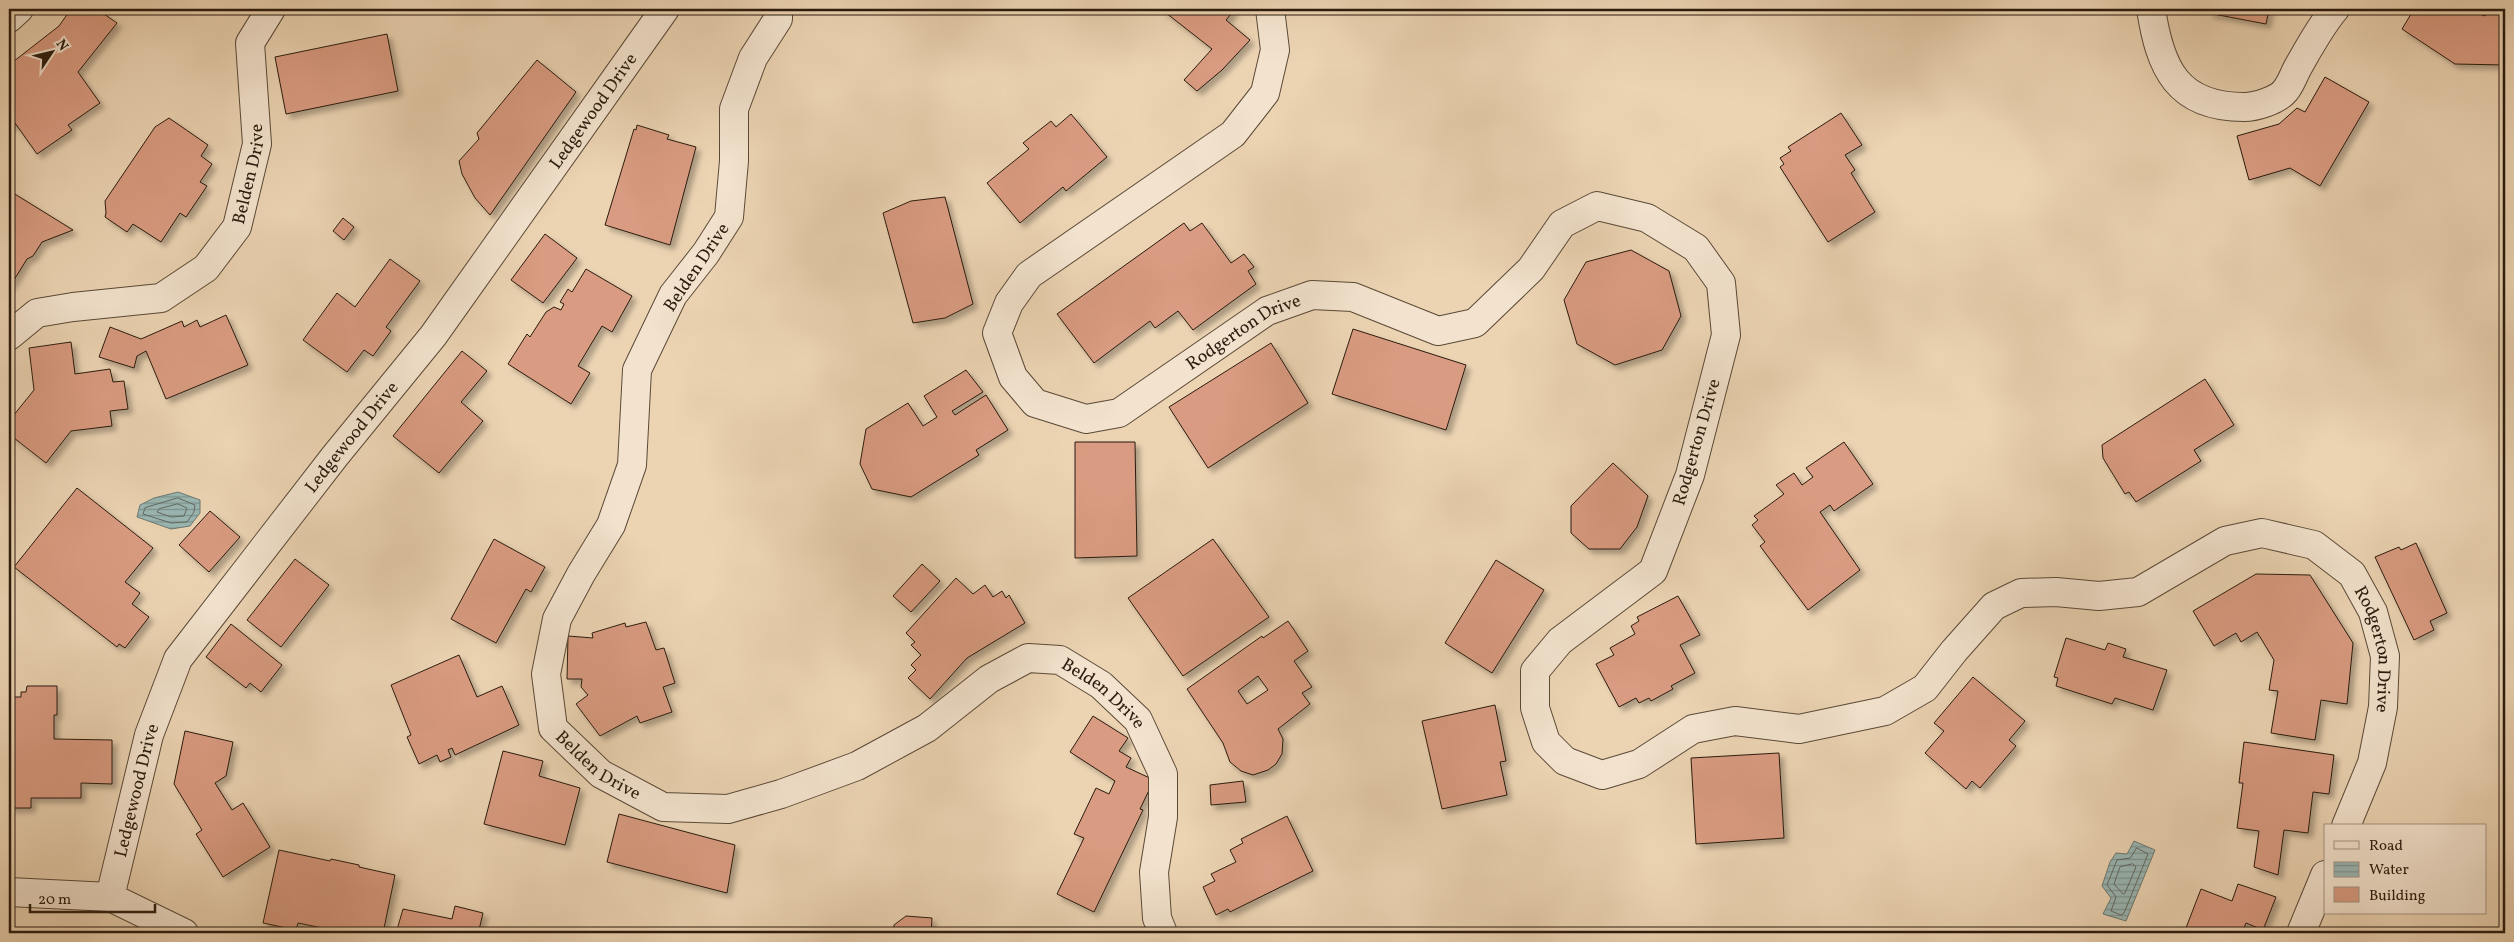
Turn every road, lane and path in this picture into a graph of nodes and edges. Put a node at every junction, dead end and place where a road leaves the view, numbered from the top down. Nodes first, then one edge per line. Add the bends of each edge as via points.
1 (19, 9) edge
2 (271, 9) edge
3 (665, 9) edge
4 (778, 9) edge
5 (1270, 9) edge
6 (2150, 9) edge
7 (2335, 9) edge
8 (9, 18) edge
9 (9, 336) edge
10 (2347, 824) edge
11 (2324, 877) edge
12 (9, 892) edge
13 (110, 897) junction
14 (184, 933) edge
15 (1163, 933) edge
16 (2301, 933) edge

1 - 8 street
2 - 9 street, Belden Drive via 250,43 257,144 237,227 206,268 162,298 37,313
3 - 13 street, Ledgewood Drive via 433,336 335,456 178,659 149,735
4 - 15 street, Belden Drive via 778,19 753,58 734,109 729,218 673,295 638,370 632,465 611,525 557,619 546,674 553,728 601,774 663,808 728,809 781,794 857,766 927,728 989,679 1028,658 1060,660 1101,685 1138,720 1163,774 1163,817 1154,872 1157,918
5 - 10 street, Rodgerton Drive via 1276,50 1264,94 1233,134 1029,275 1008,303 997,333 1013,377 1035,403 1086,419 1119,413 1267,311 1312,295 1353,297 1438,331 1475,323 1531,269 1562,224 1597,206 1647,218 1696,248 1721,283 1726,335 1690,475 1653,571 1560,641 1535,671 1535,708 1546,742 1565,761 1602,775 1639,764 1692,729 1735,721 1799,729 1885,711 1925,688 1994,606 2021,593 2099,596 2138,592 2225,541 2262,533 2314,545 2352,574 2373,612 2385,656 2383,707 2372,763
6 - 7 street via 2156,42 2170,73 2196,99 2223,107 2255,107 2285,92 2321,25
11 - 16 street
12 - 13 street
13 - 14 street

